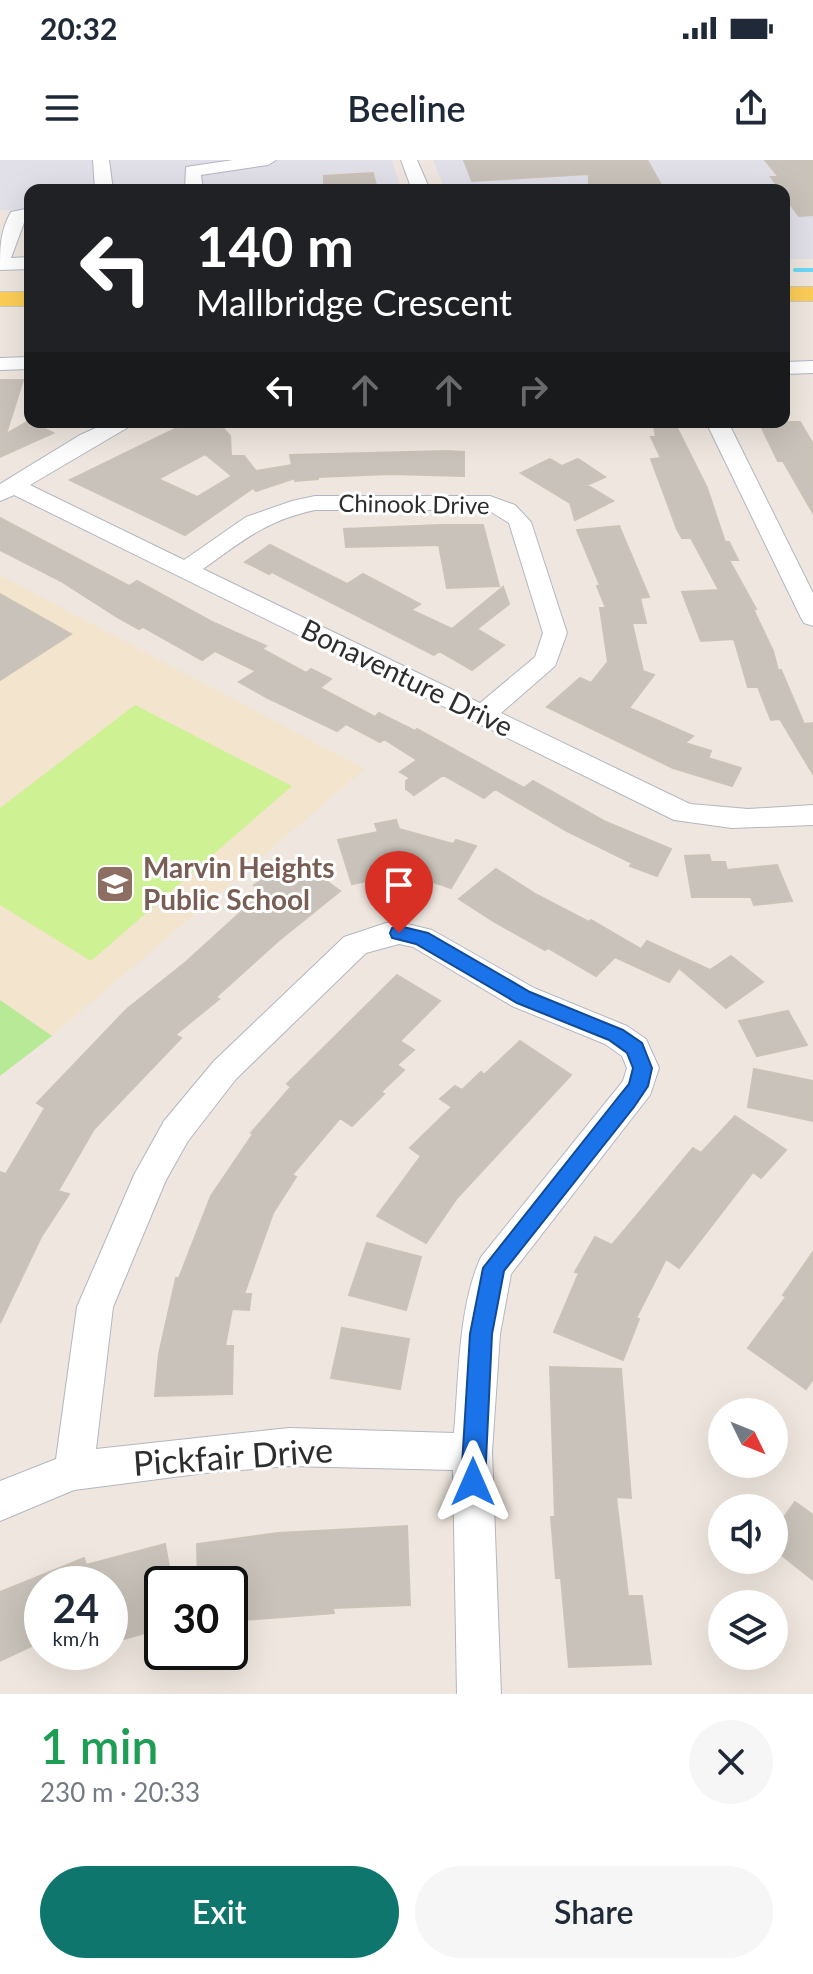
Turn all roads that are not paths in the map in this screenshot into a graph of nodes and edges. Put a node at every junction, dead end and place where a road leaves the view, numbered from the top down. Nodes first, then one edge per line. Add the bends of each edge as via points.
1 (101, 160) edge
2 (268, 160) edge
3 (409, 160) edge
4 (193, 165) edge
5 (103, 184) edge
6 (419, 184) edge
7 (24, 214) edge
8 (0, 263) edge
9 (24, 263) edge
10 (790, 279) edge
11 (813, 279) edge
12 (0, 283) edge
13 (24, 283) edge
14 (790, 294) edge
15 (813, 294) edge
16 (0, 299) edge
17 (24, 299) edge
18 (24, 363) edge
19 (0, 364) edge
20 (813, 367) edge
21 (790, 368) edge
22 (113, 428) edge
23 (720, 428) edge
24 (7, 490) edge
25 (187, 569) junction
26 (813, 618) edge
27 (483, 715) junction
28 (813, 815) edge
29 (472, 1452) junction
30 (74, 1471) junction
31 (0, 1501) edge
32 (479, 1694) edge

1 - 5 street
2 - 4 street
3 - 6 street
7 - 8 street via 17,216
8 - 9 street
10 - 11 main road
12 - 13 main road
14 - 15 main road
16 - 17 main road
18 - 19 street
20 - 21 street
22 - 24 street
23 - 26 street
24 - 25 street, Bonaventure Drive
25 - 27 street, Bonaventure Drive
25 - 27 street, Chinook Drive via 277,512 315,503 501,506 520,522 555,633 546,660
27 - 28 street, Bonaventure Drive via 684,813 752,820
29 - 30 street, Pickfair Drive via 289,1447
29 - 30 street via 481,1334 494,1268 627,1101 643,1068 635,1048 616,1035 523,997 421,938 399,933 376,935 355,945 225,1070 176,1131 123,1235 95,1307
29 - 32 street
30 - 31 street, Pickfair Drive

